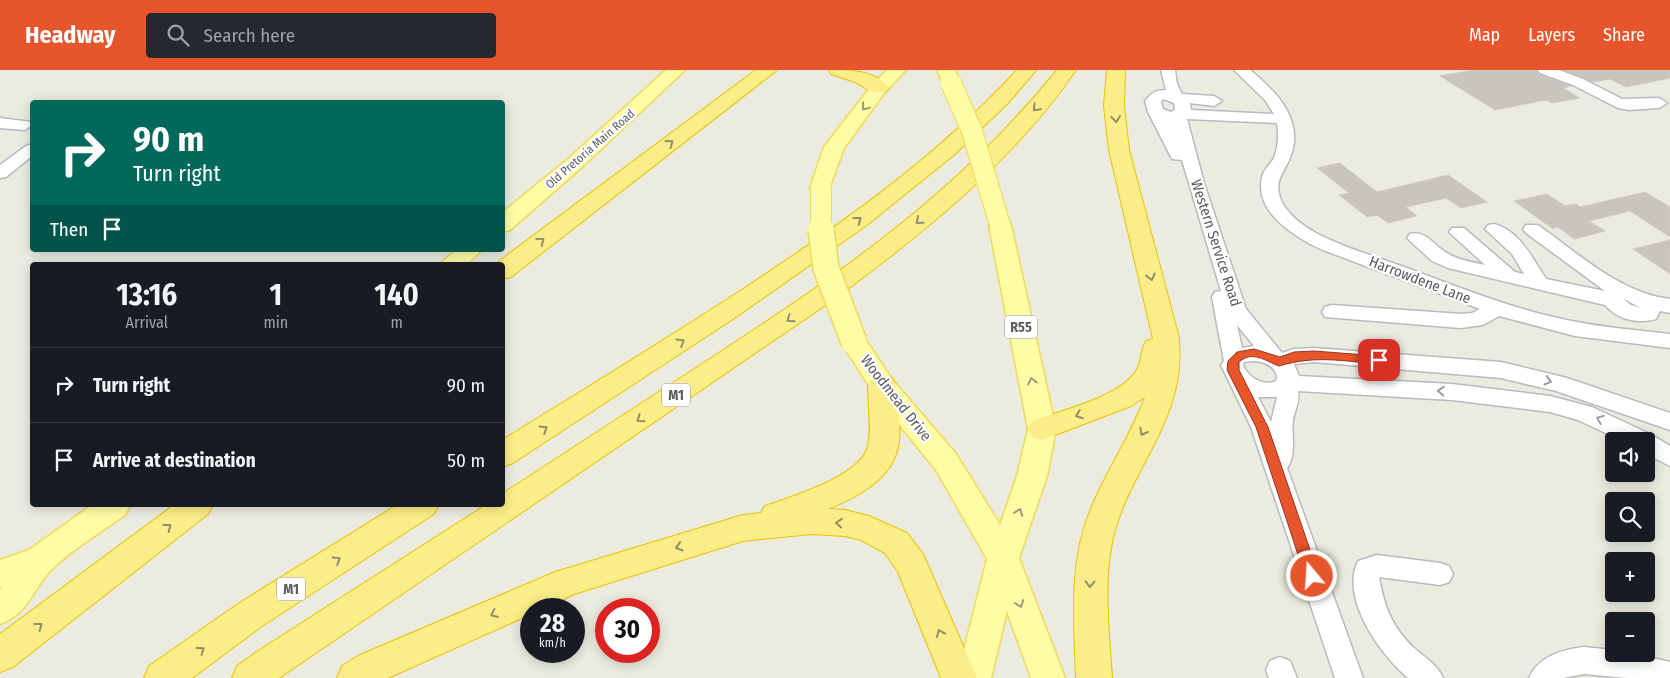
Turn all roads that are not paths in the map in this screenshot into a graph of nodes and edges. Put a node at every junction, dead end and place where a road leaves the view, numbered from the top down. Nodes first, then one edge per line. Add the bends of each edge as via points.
1 (676, 70) edge
2 (782, 70) edge
3 (838, 70) edge
4 (897, 70) edge
5 (1028, 70) edge
6 (1066, 70) edge
7 (1116, 70) edge
8 (1154, 70) edge
9 (1168, 70) edge
10 (1241, 70) edge
11 (1546, 70) edge
12 (764, 72) edge
13 (948, 76) edge
14 (879, 88) junction
15 (1659, 103) dead end
16 (1172, 106) junction
17 (1282, 112) junction
18 (0, 123) edge
19 (25, 125) dead end
20 (26, 159) edge
21 (0, 173) edge
22 (505, 222) edge
23 (1494, 228) dead end
24 (1532, 229) dead end
25 (1458, 232) dead end
26 (1416, 238) dead end
27 (467, 252) edge
28 (455, 262) edge
29 (505, 269) edge
30 (1511, 277) junction
31 (1539, 283) junction
32 (1615, 296) junction
33 (1157, 304) junction
34 (1670, 306) edge
35 (1497, 308) junction
36 (1646, 309) junction
37 (1332, 312) dead end
38 (1666, 341) edge
39 (1277, 361) junction
40 (1237, 370) junction
41 (1501, 370) junction
42 (1286, 384) junction
43 (882, 385) junction
44 (1511, 398) junction
45 (1670, 422) edge
46 (1042, 429) junction
47 (1624, 432) edge
48 (1655, 448) edge
49 (505, 453) edge
50 (1670, 457) edge
51 (1280, 477) junction
52 (112, 507) edge
53 (194, 507) edge
54 (420, 507) edge
55 (743, 528) junction
56 (1003, 558) junction
57 (1440, 574) dead end
58 (3, 595) edge
59 (0, 655) edge
60 (1670, 675) edge
61 (162, 678) edge
62 (250, 678) edge
63 (355, 678) edge
64 (959, 678) edge
65 (974, 678) edge
66 (1048, 678) edge
67 (1094, 678) edge
68 (1349, 678) edge
69 (1429, 678) edge
70 (1543, 678) edge

1 - 22 main road, Old Pretoria Main Road
2 - 12 highway
3 - 14 highway
4 - 14 main road, Woodmead Drive
49 -> 5 highway via 724,314 840,234 905,185 979,121
6 -> 62 highway, M1 via 1051,91 984,163 941,203 861,268 613,438
7 -> 33 highway via 1114,106 1120,150
8 - 16 street, Western Service Road
9 - 16 street, Western Service Road
10 - 17 street via 1271,95
11 - 15 street via 1581,83 1618,103
29 -> 12 highway
46 -> 13 main road, R55, bridge via 1000,225 972,131
14 -> 43 main road, Woodmead Drive, bridge via 834,147 821,188 820,224 826,268 854,342
16 - 17 street
16 - 39 street, Western Service Road via 1237,311
16 - 40 street, Western Service Road via 1184,172 1214,264
17 - 35 street, Harrowdene Lane via 1287,140 1282,159 1272,172 1270,186 1272,200 1290,223 1312,238
18 - 19 street
20 - 21 street
23 - 31 street via 1519,250
24 - 32 street
25 - 30 street
26 - 30 street via 1448,262
27 - 28 main road
30 - 31 street
31 - 32 street
32 - 36 street via 1635,295
33 -> 46 highway via 1154,356 1142,384 1121,399
33 -> 67 highway via 1166,338 1168,364 1159,404 1110,496 1093,554 1090,582
34 - 36 street
35 - 37 street via 1476,320 1461,321
35 - 38 street, Harrowdene Lane via 1562,326
36 - 38 street
39 - 40 street via 1254,352 1241,354
39 - 41 street via 1314,354
39 - 42 street via 1288,373
40 - 42 street via 1248,385 1264,390 1279,389
40 - 51 street, Western Service Road
41 - 44 street
41 -> 45 street via 1559,384
44 -> 42 street via 1368,386
42 - 51 street, Western Service Road via 1288,397 1280,430
43 - 55 highway via 883,447 880,457 867,473 816,500
43 - 56 main road, Woodmead Drive via 946,462
47 -> 44 street via 1584,413
56 -> 46 main road, R55 via 1032,476
48 - 50 street
51 - 68 street, Western Service Road
52 - 58 main road via 40,560
59 -> 53 highway
61 -> 54 highway, M1 via 250,615
55 -> 63 highway via 567,582 382,663
64 -> 55 highway via 911,564 896,543 869,529 845,523 812,521
56 - 65 main road, R55
56 -> 66 main road, Woodmead Drive
57 - 69 street via 1377,566 1367,569 1366,575 1374,614 1383,634 1397,652
60 - 70 street via 1578,660 1557,666

